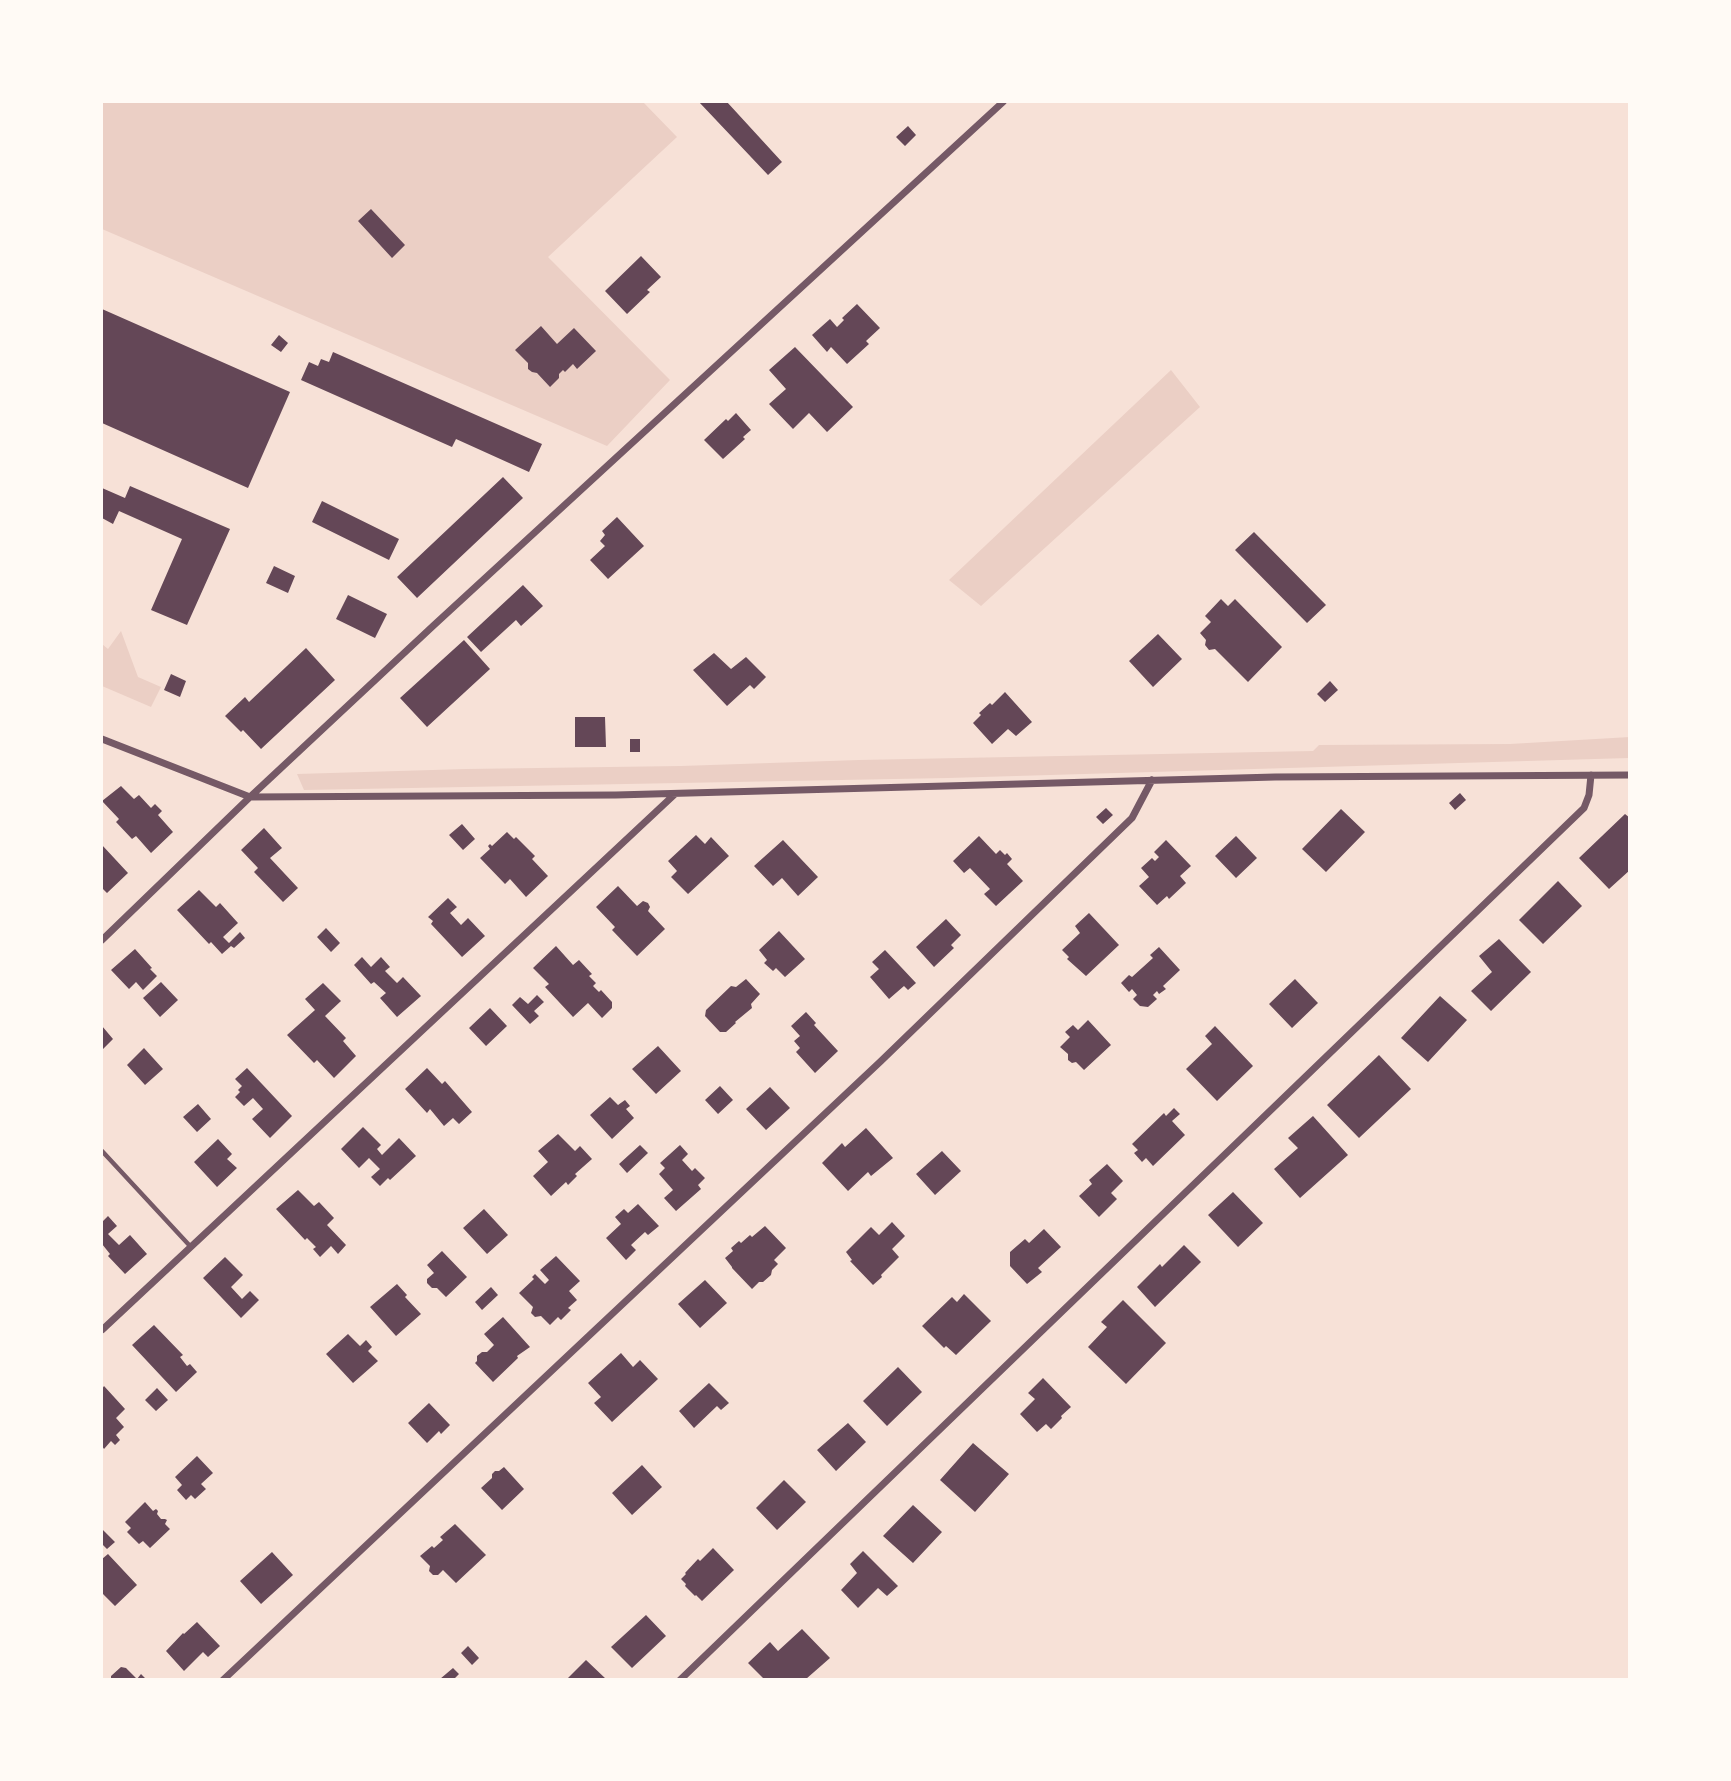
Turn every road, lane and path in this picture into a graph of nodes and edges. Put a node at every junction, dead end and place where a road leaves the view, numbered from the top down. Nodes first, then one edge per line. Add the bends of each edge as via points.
1 (1003, 102) edge
2 (102, 738) edge
3 (1591, 775) junction
4 (1629, 775) edge
5 (1152, 780) junction
6 (676, 794) junction
7 (250, 797) junction
8 (102, 940) edge
9 (102, 1151) edge
10 (190, 1246) junction
11 (102, 1329) edge
12 (223, 1679) edge
13 (680, 1679) edge

1 - 7 street
2 - 7 street
3 - 4 street
3 - 5 street
3 - 13 street via 1584,808
5 - 6 street
5 - 12 street via 1132,818
6 - 7 street
6 - 10 street
7 - 8 street
9 - 10 lane
10 - 11 street

